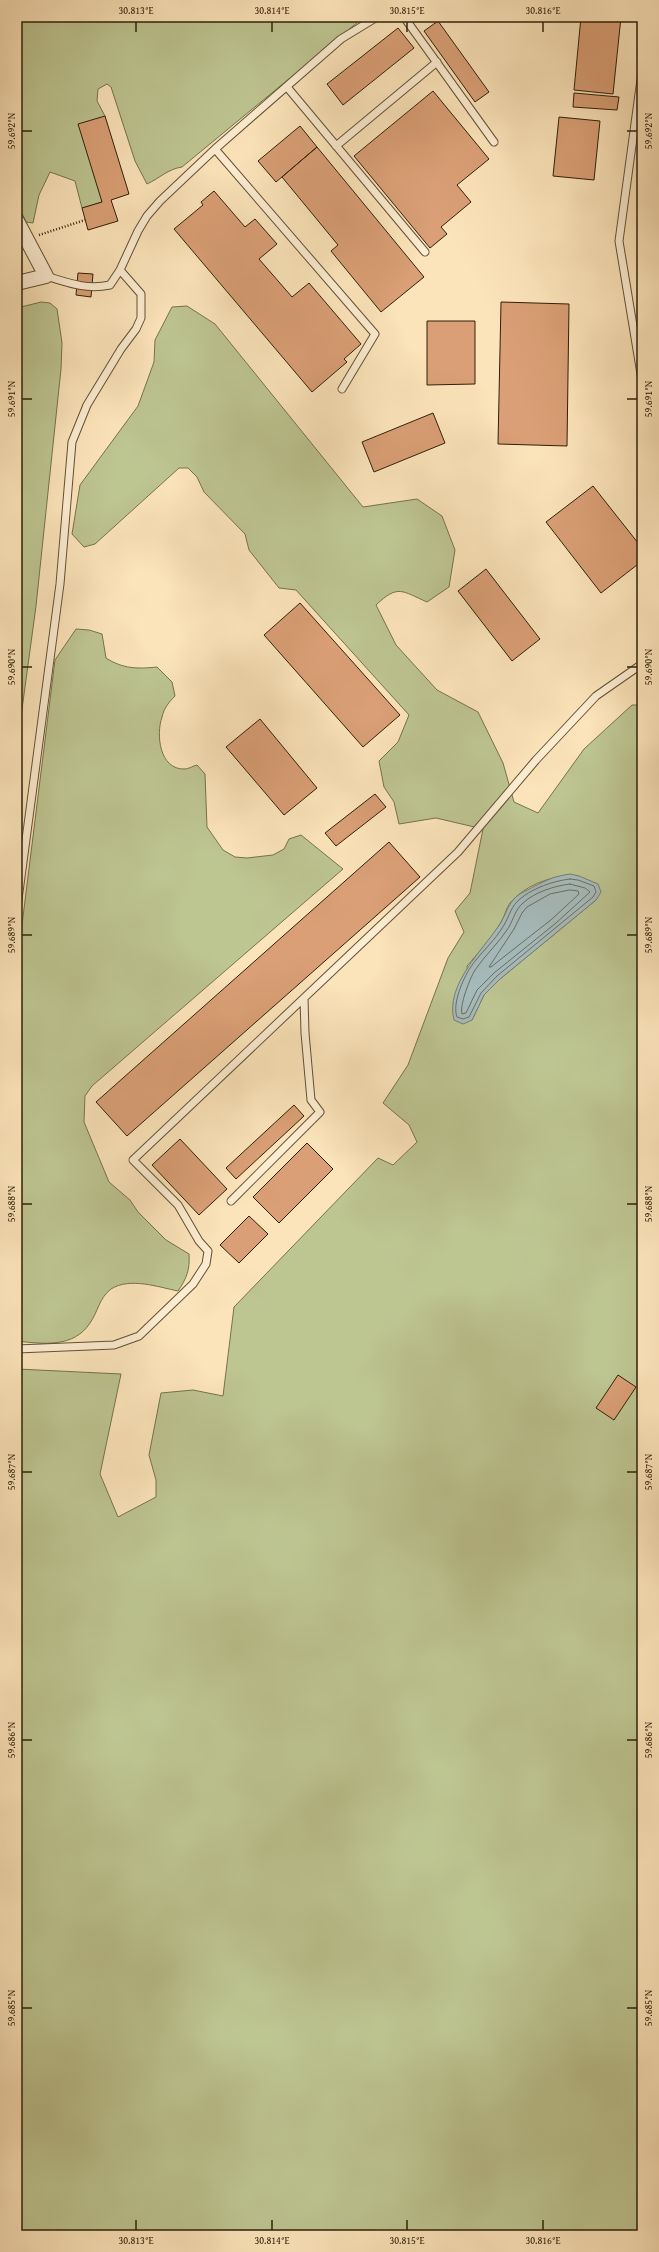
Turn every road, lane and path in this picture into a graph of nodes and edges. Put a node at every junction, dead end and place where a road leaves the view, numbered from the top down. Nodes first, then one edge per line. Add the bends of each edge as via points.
1 (377, 17) edge
2 (404, 17) edge
3 (437, 62) junction
4 (642, 72) edge
5 (286, 87) junction
6 (494, 142) dead end
7 (336, 146) junction
8 (215, 149) junction
9 (85, 220) dead end
10 (17, 221) edge
11 (28, 241) junction
12 (425, 252) dead end
13 (120, 270) junction
14 (46, 276) junction
15 (17, 283) edge
16 (642, 380) edge
17 (342, 389) dead end
18 (642, 664) edge
19 (17, 907) edge
20 (304, 998) junction
21 (231, 1201) dead end
22 (17, 1349) edge

1 - 5 lane via 342,39
2 - 3 lane
3 - 6 lane
3 - 7 lane
4 - 16 lane via 619,241
5 - 7 lane
5 - 8 lane
7 - 12 lane
8 - 13 lane via 147,216
8 - 17 lane via 375,334
9 - 11 path via 41,234
10 - 11 street
11 - 14 street
13 - 14 lane via 110,285 95,288
13 - 19 lane via 141,294 141,318 87,405 72,442 60,584
14 - 15 street
18 - 20 lane via 596,696 536,760 458,852
20 - 21 lane via 311,1100 320,1112
20 - 22 lane via 133,1160 178,1205 208,1251 206,1264 193,1284 139,1336 127,1342 114,1345

